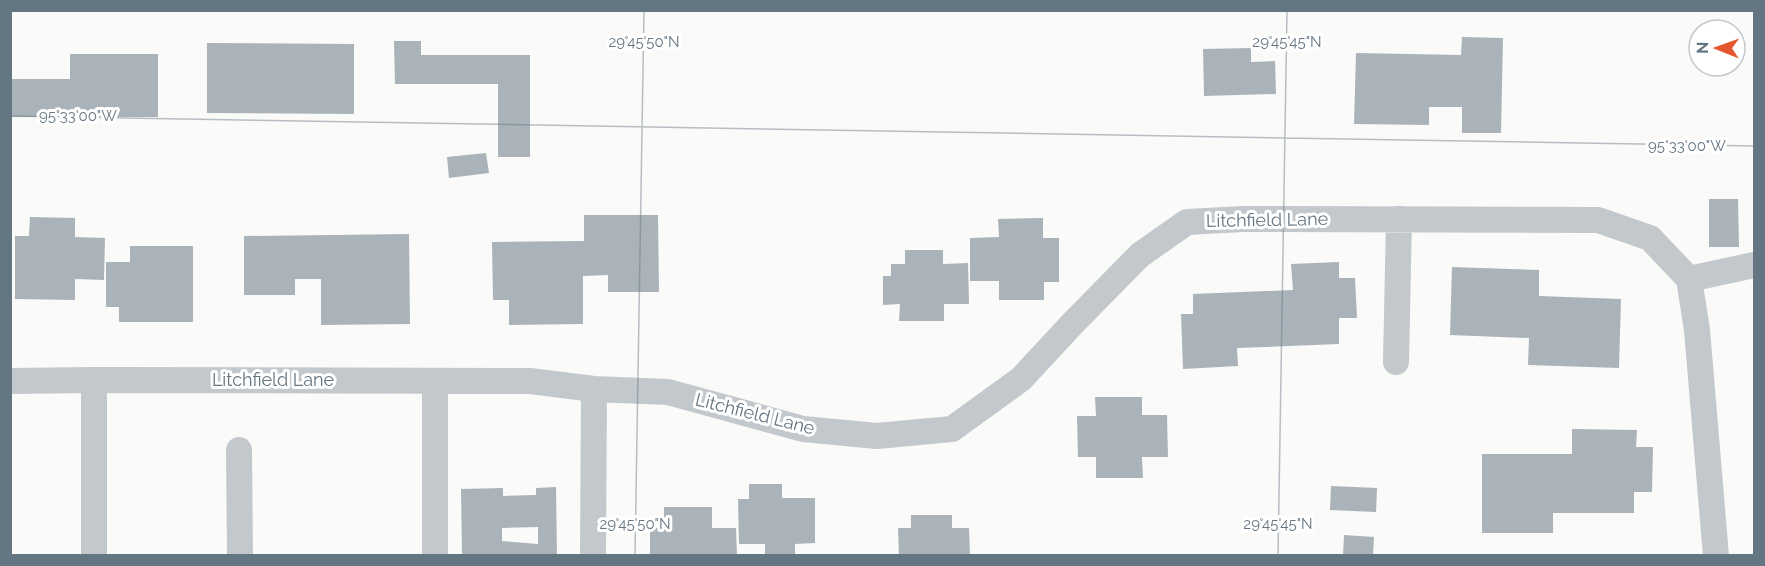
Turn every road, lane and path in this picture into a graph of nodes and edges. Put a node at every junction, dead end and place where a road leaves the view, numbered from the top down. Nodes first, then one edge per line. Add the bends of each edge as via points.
1 (1399, 219) junction
2 (1755, 265) edge
3 (1689, 279) junction
4 (1396, 362) dead end
5 (94, 380) junction
6 (10, 381) edge
7 (435, 381) junction
8 (594, 389) junction
9 (239, 450) dead end
10 (94, 555) edge
11 (240, 555) edge
12 (435, 555) edge
13 (593, 555) edge
14 (1716, 555) edge

1 - 3 street, Litchfield Lane via 1598,220 1650,238
1 - 4 street
1 - 8 street, Litchfield Lane via 1187,222 1140,255 1021,379 952,429 877,436 803,429 668,392
2 - 3 street
3 - 14 street
5 - 6 street, Litchfield Lane
5 - 7 street, Litchfield Lane
5 - 10 street
7 - 8 street, Litchfield Lane via 530,381
7 - 12 street
8 - 13 street
9 - 11 street

